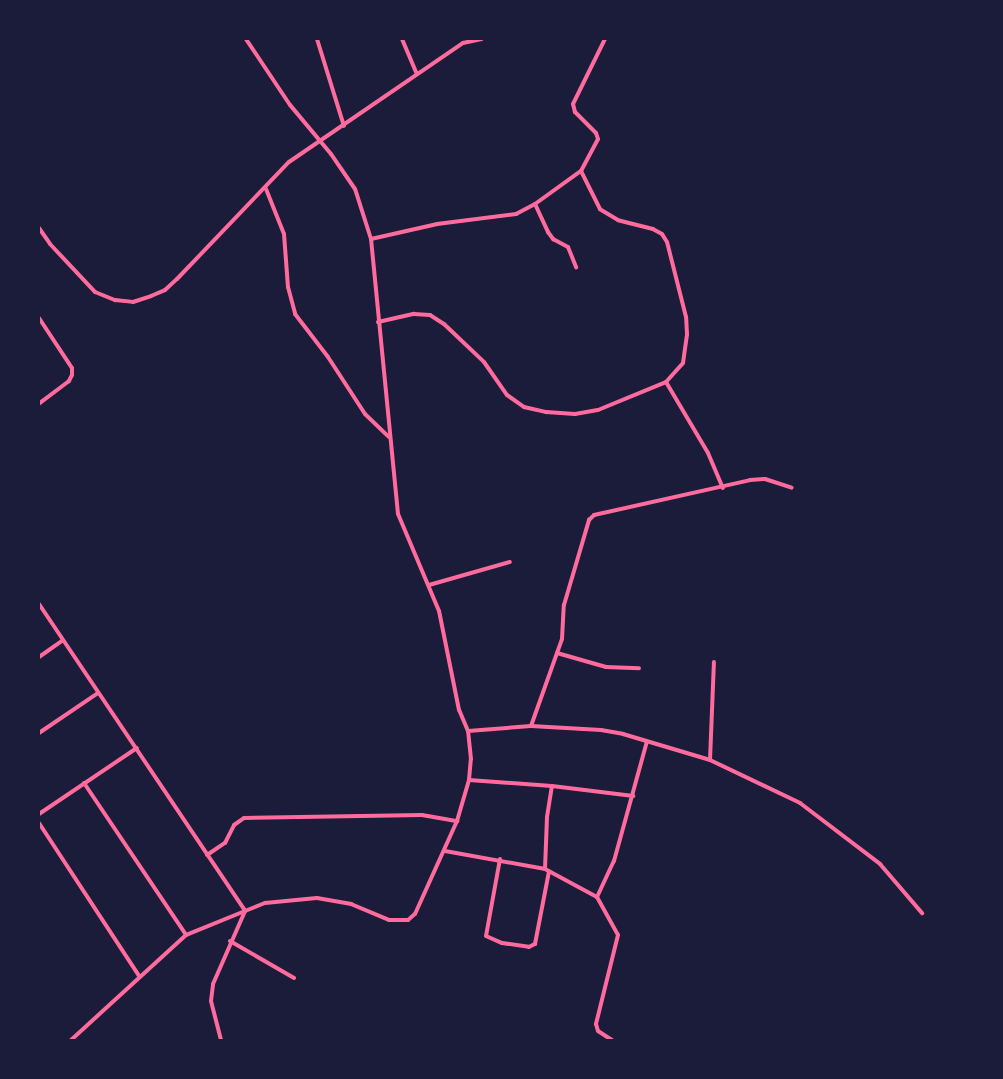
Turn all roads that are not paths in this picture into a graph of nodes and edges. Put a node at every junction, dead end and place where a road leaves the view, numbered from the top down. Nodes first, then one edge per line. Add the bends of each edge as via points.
1 (246, 39) edge
2 (317, 39) edge
3 (402, 39) edge
4 (482, 39) edge
5 (605, 39) edge
6 (417, 74) junction
7 (344, 126) junction
8 (318, 140) junction
9 (581, 171) junction
10 (266, 189) junction
11 (535, 204) junction
12 (39, 228) edge
13 (371, 239) junction
14 (576, 267) dead end
15 (39, 318) edge
16 (378, 322) junction
17 (666, 382) junction
18 (39, 405) edge
19 (389, 437) junction
20 (723, 488) junction
21 (792, 488) dead end
22 (510, 562) dead end
23 (429, 585) junction
24 (39, 604) edge
25 (63, 641) junction
26 (557, 653) junction
27 (39, 657) edge
28 (714, 662) dead end
29 (639, 669) dead end
30 (98, 693) junction
31 (531, 726) junction
32 (468, 730) junction
33 (39, 733) edge
34 (647, 741) junction
35 (136, 748) junction
36 (710, 760) junction
37 (469, 780) junction
38 (84, 783) junction
39 (552, 786) junction
40 (633, 796) junction
41 (39, 814) edge
42 (457, 821) junction
43 (39, 824) edge
44 (445, 851) junction
45 (207, 855) junction
46 (500, 859) junction
47 (547, 870) junction
48 (597, 897) junction
49 (245, 911) junction
50 (922, 913) dead end
51 (186, 936) junction
52 (230, 941) junction
53 (140, 976) junction
54 (294, 978) dead end
55 (70, 1040) edge
56 (221, 1040) edge
57 (612, 1040) edge

1 - 8 street
2 - 7 street
3 - 6 street
4 - 6 street via 463,43
5 - 9 street via 573,104 575,112 598,139
6 - 7 street
7 - 8 street
8 - 10 street via 289,162
8 - 13 street via 355,189
9 - 11 street
9 - 17 street via 600,209 618,220 653,229 667,242 687,334 683,363
10 - 12 street via 165,290 133,302 95,292
10 - 19 street via 284,234 288,287 295,314 365,414
11 - 13 street via 516,214 436,224
11 - 14 street via 548,232 568,248
13 - 16 street
15 - 18 street via 72,368 72,375
16 - 17 street via 414,314 430,315 484,362 507,395 524,407 546,412 575,414 598,410
16 - 19 street
17 - 20 street via 708,453
19 - 23 street via 398,514
20 - 21 street via 765,479
20 - 26 street via 594,515 589,520 564,605
22 - 23 street
23 - 32 street via 446,636 459,710
24 - 25 street
25 - 27 street
25 - 30 street
26 - 29 street via 606,667
26 - 31 street
28 - 36 street
30 - 33 street
30 - 35 street
31 - 32 street
31 - 34 street via 601,730
32 - 37 street
34 - 36 street
34 - 40 street
35 - 38 street
35 - 45 street
36 - 50 street via 800,804 880,864
37 - 39 street
37 - 42 street
38 - 41 street
38 - 51 street
39 - 40 street
39 - 47 street via 547,817
40 - 48 street via 614,861
42 - 44 street
42 - 45 street via 422,815 244,818 234,825 225,843
43 - 53 street
44 - 46 street
44 - 49 street via 415,914 408,920 389,920 351,904 317,898 265,903
45 - 49 street
46 - 47 street
46 - 47 street via 486,936 502,943 529,947 535,944
47 - 48 street
48 - 57 street via 618,936 596,1024
49 - 51 street
49 - 52 street
51 - 53 street
52 - 54 street
52 - 56 street via 213,984 211,1001
53 - 55 street

